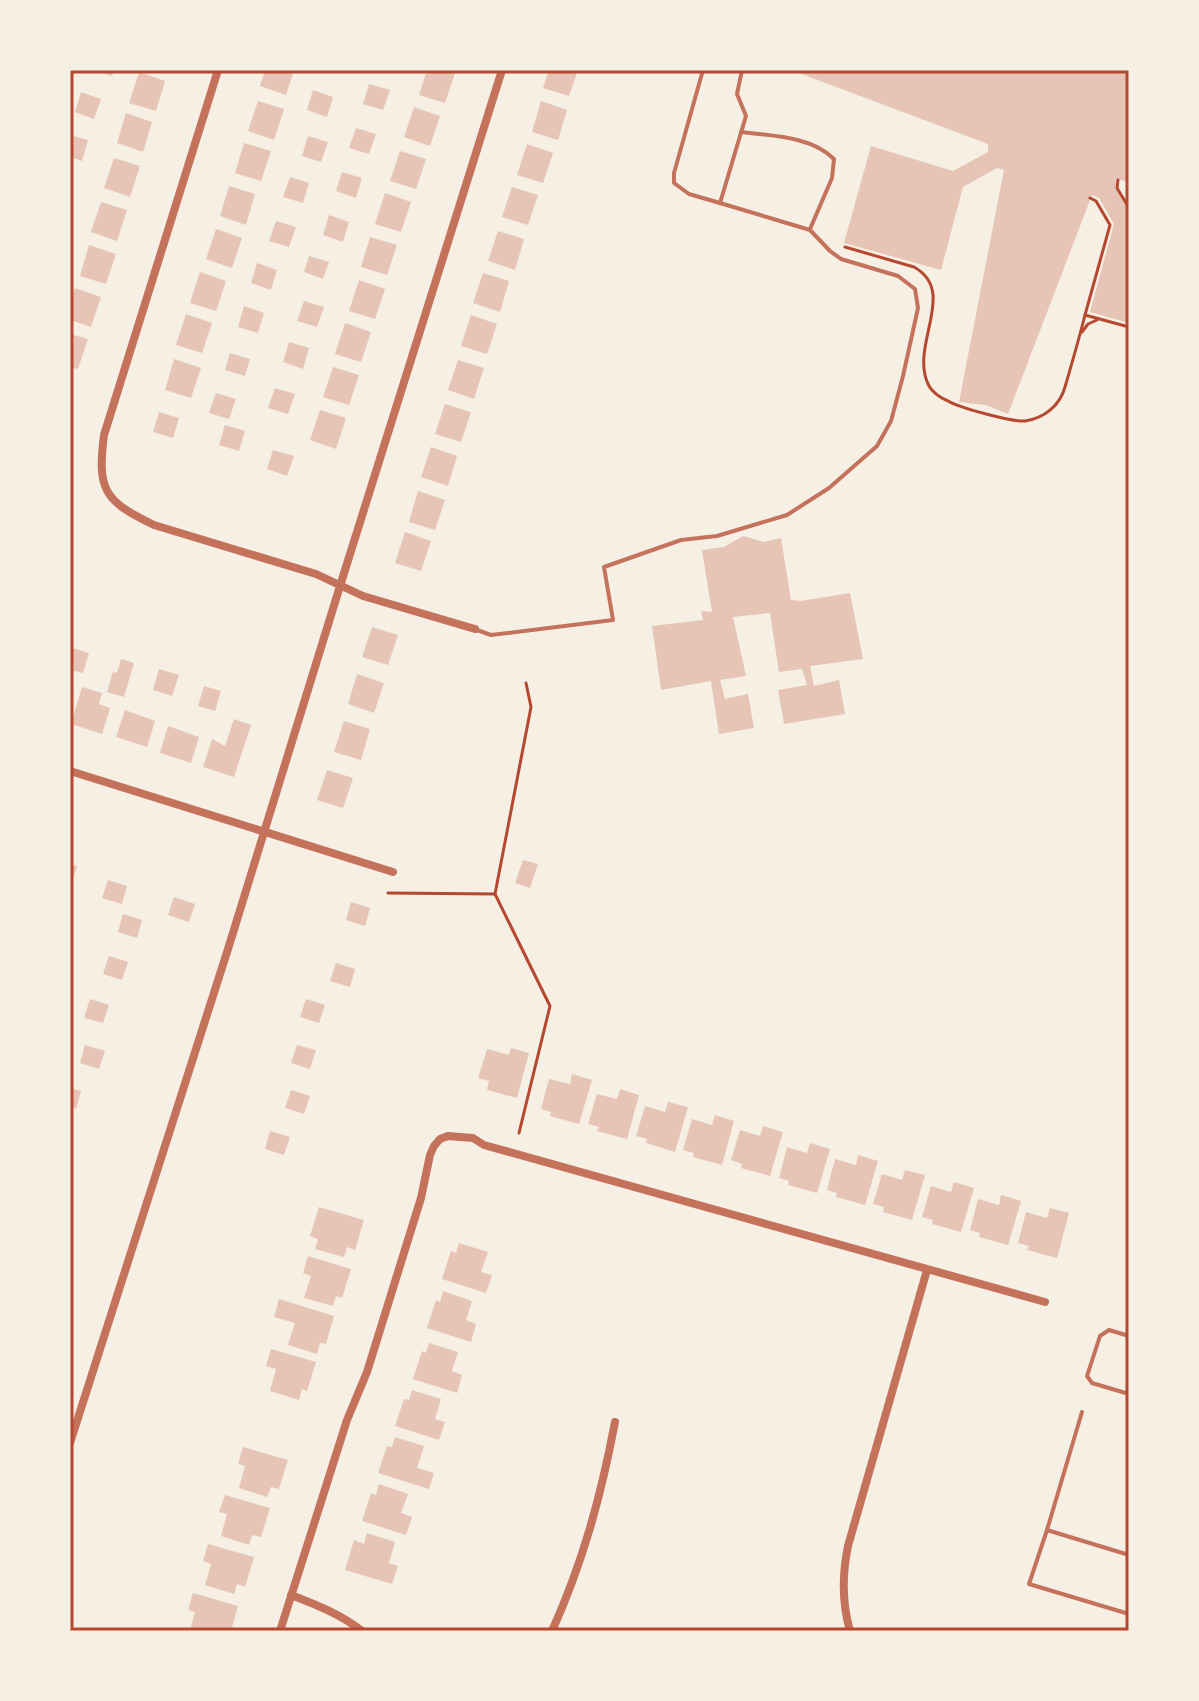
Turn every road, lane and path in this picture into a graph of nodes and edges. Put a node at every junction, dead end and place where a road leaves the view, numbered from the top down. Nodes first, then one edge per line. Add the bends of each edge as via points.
1 (218, 70) edge
2 (502, 70) edge
3 (703, 70) edge
4 (742, 70) edge
5 (741, 132) junction
6 (1118, 180) dead end
7 (1090, 198) dead end
8 (720, 203) junction
9 (1129, 208) edge
10 (810, 230) junction
11 (844, 247) dead end
12 (1085, 315) junction
13 (1105, 321) junction
14 (1129, 327) edge
15 (1079, 337) junction
16 (340, 586) junction
17 (475, 629) joint
18 (526, 683) dead end
19 (70, 771) edge
20 (263, 832) junction
21 (393, 872) dead end
22 (388, 893) dead end
23 (495, 894) junction
24 (519, 1133) dead end
25 (927, 1270) junction
26 (1045, 1302) dead end
27 (1129, 1336) edge
28 (1129, 1394) edge
29 (1082, 1412) dead end
30 (615, 1422) dead end
31 (70, 1443) edge
32 (1047, 1530) junction
33 (1129, 1555) edge
34 (291, 1595) junction
35 (1129, 1614) edge
36 (280, 1631) edge
37 (362, 1631) edge
38 (552, 1631) edge
39 (850, 1631) edge

1 - 16 street via 104,435 104,489 116,504 154,525
2 - 16 street
3 - 8 lane via 674,183 689,194
4 - 5 lane via 737,94 746,116
5 - 8 lane
5 - 10 lane via 793,139 825,150 834,159 832,178
6 - 9 path
7 - 12 path via 1110,225
8 - 10 lane
10 - 17 lane via 841,259 898,276 915,289 918,308 903,376 891,421 877,446 829,488 787,515 717,536 681,540 604,567 613,620 491,635
11 - 15 path via 914,267 929,280 934,301 924,373 932,390 955,405 1025,421 1046,413 1064,392
12 - 13 path
12 - 15 path
13 - 14 path
13 - 15 path via 1088,324
16 - 17 street
16 - 20 street
18 - 23 path via 531,707
19 - 20 street
20 - 21 street
20 - 31 street
22 - 23 path
23 - 24 path via 550,1006
25 - 26 street
25 - 34 street via 473,1138 440,1139 430,1155 367,1372
25 - 39 street via 844,1562
27 - 28 lane via 1109,1330 1100,1336 1087,1376 1092,1383
29 - 32 lane
30 - 38 street via 588,1537
32 - 33 lane
32 - 35 lane via 1029,1584
34 - 36 street
34 - 37 street via 344,1617

